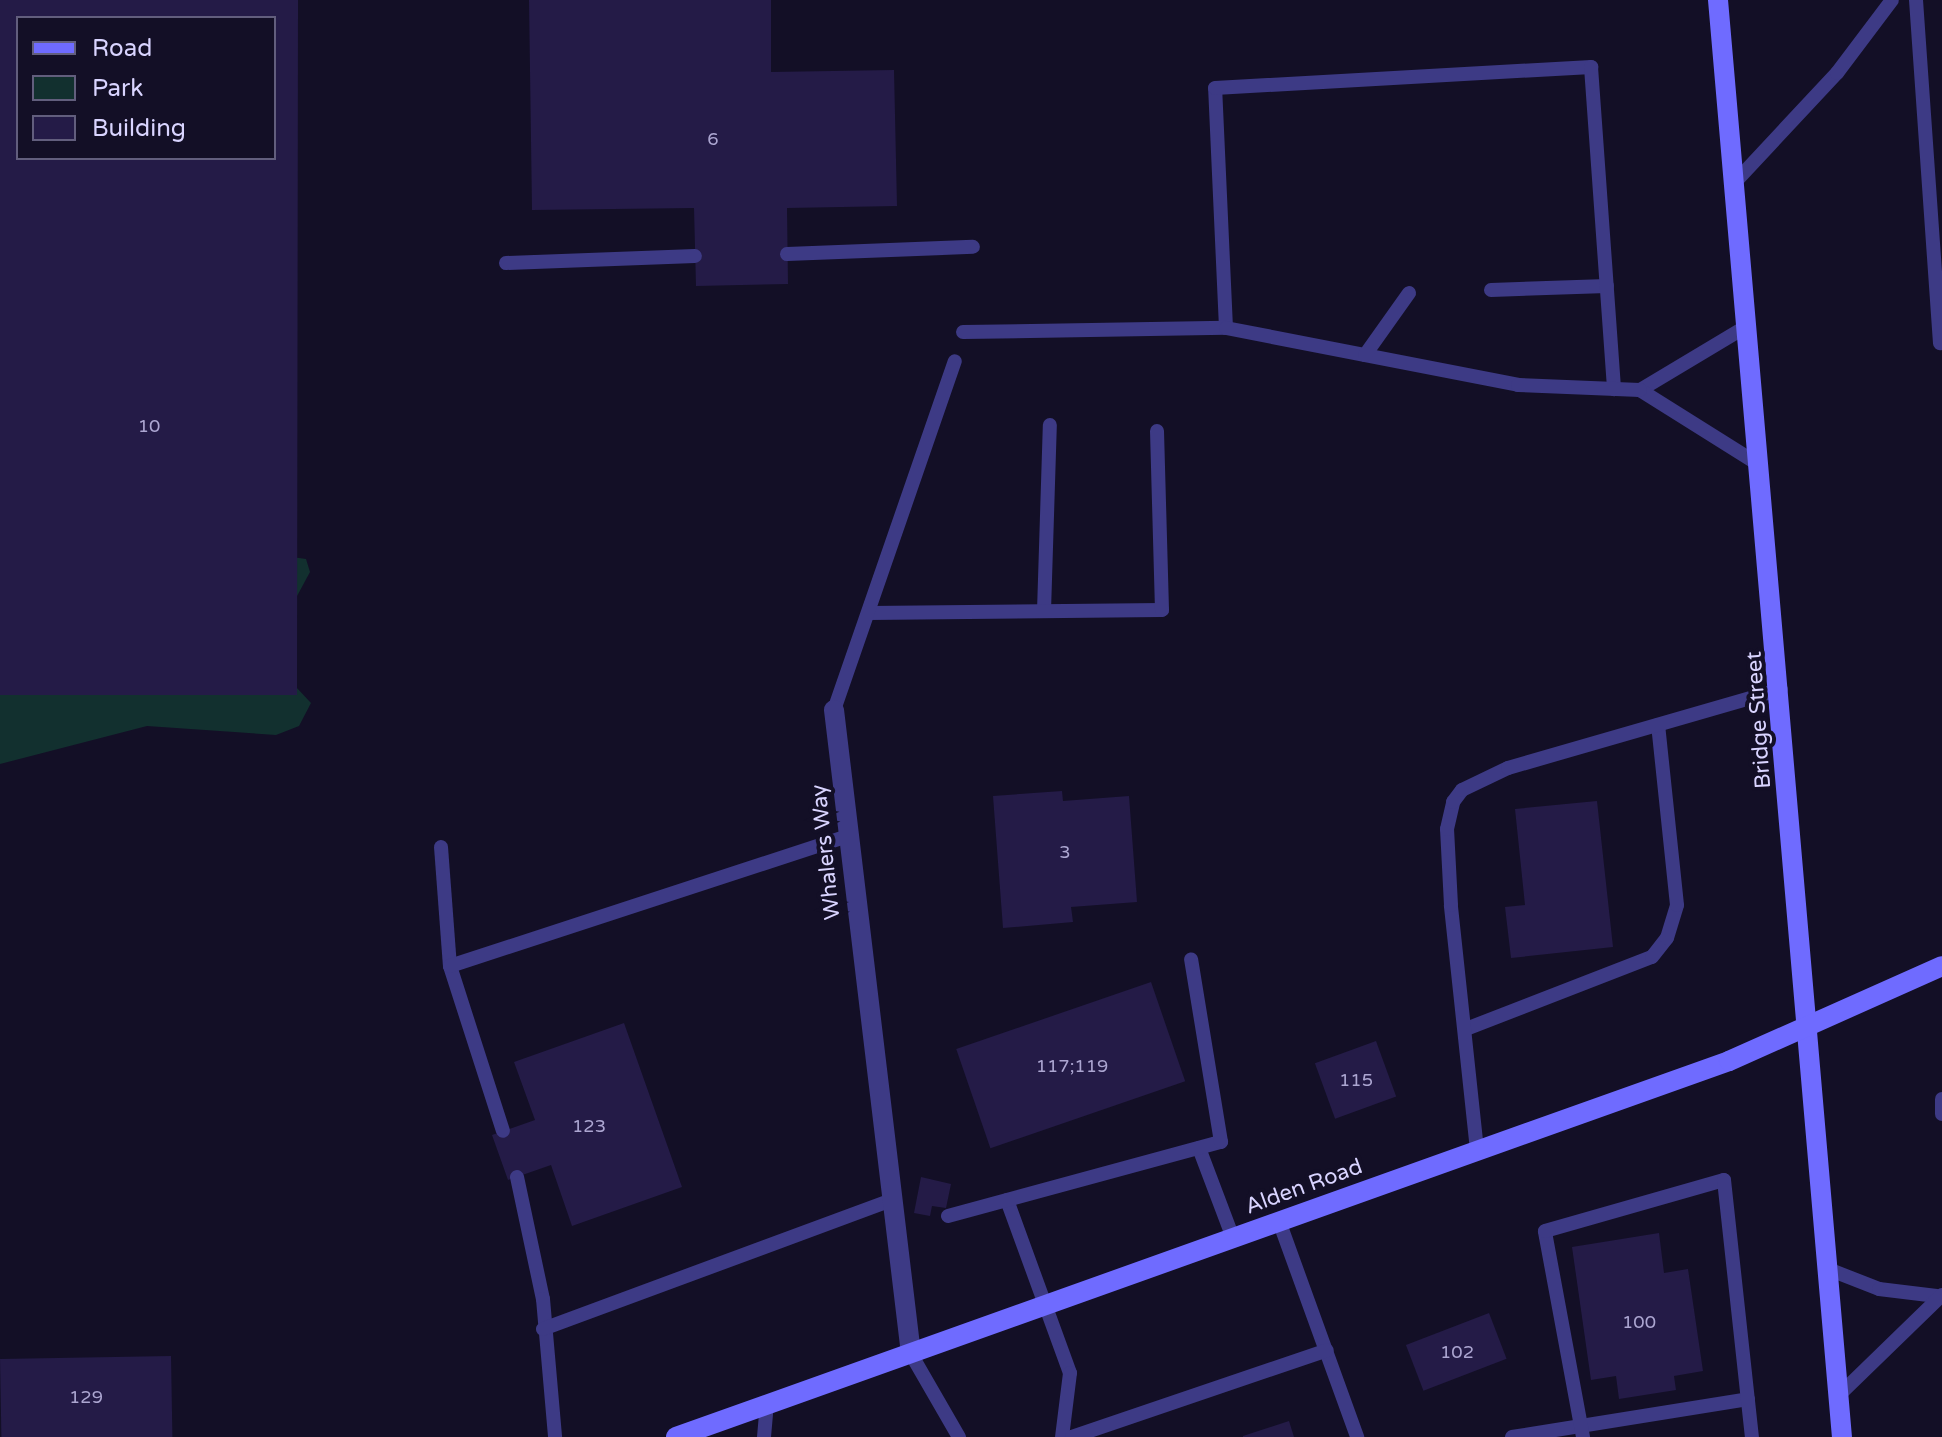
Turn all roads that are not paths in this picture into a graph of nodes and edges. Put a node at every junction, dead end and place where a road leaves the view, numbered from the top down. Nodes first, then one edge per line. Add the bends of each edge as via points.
1 (1718, 0) edge
2 (1892, 0) edge
3 (1916, 0) edge
4 (1738, 179) junction
5 (973, 247) dead end
6 (787, 254) dead end
7 (695, 256) dead end
8 (506, 263) dead end
9 (1607, 286) junction
10 (1491, 290) dead end
11 (1409, 293) dead end
12 (1747, 326) junction
13 (1226, 328) junction
14 (963, 332) dead end
15 (1940, 343) edge
16 (1365, 355) junction
17 (955, 361) dead end
18 (1614, 389) junction
19 (1640, 390) junction
20 (1050, 425) dead end
21 (1157, 431) dead end
22 (1763, 467) junction
23 (1044, 611) junction
24 (869, 613) junction
25 (1781, 689) junction
26 (834, 710) joint
27 (1658, 725) junction
28 (847, 836) junction
29 (441, 847) dead end
30 (1191, 959) dead end
31 (450, 966) junction
32 (1942, 966) edge
33 (1805, 1022) junction
34 (1466, 1029) junction
35 (1942, 1099) edge
36 (1942, 1114) edge
37 (503, 1131) dead end
38 (1199, 1148) junction
39 (1477, 1150) junction
40 (517, 1177) dead end
41 (891, 1200) junction
42 (1007, 1200) junction
43 (948, 1216) dead end
44 (1279, 1221) junction
45 (1233, 1238) junction
46 (1828, 1269) junction
47 (1940, 1296) edge
48 (1047, 1305) junction
49 (543, 1329) junction
50 (1327, 1350) junction
51 (911, 1354) junction
52 (1838, 1396) junction
53 (1748, 1399) junction
54 (767, 1405) junction
55 (1582, 1430) edge
56 (555, 1437) edge
57 (676, 1437) edge
58 (764, 1437) edge
59 (959, 1437) edge
60 (1062, 1437) edge
61 (1072, 1437) edge
62 (1357, 1437) edge
63 (1512, 1437) edge
64 (1752, 1437) edge
65 (1842, 1437) edge

1 - 4 street, Bridge Street
2 - 4 lane via 1837,73
3 - 15 lane
4 - 12 street, Bridge Street
5 - 6 lane
7 - 8 lane
9 - 10 lane
9 - 13 lane via 1591,67 1215,88
9 - 18 lane
11 - 16 lane
12 - 19 lane
12 - 22 street, Bridge Street
13 - 14 lane
13 - 16 lane
16 - 18 lane via 1518,385
17 - 24 lane, Whalers Way
18 - 19 lane
19 - 22 lane
20 - 23 lane
21 - 23 lane via 1162,610
22 - 25 street, Bridge Street
23 - 24 lane
24 - 26 lane, Whalers Way
25 - 27 lane
25 - 33 street, Bridge Street
26 - 28 street, Whalers Way
27 - 34 lane via 1677,905 1667,938 1652,957
27 - 34 lane via 1508,768 1462,790 1453,802 1448,859
28 - 31 lane
28 - 41 street, Whalers Way
29 - 31 lane
30 - 38 lane via 1221,1142
31 - 37 lane
32 - 33 street, Alden Road
33 - 39 street, Alden Road via 1729,1061
33 - 46 street, Bridge Street
34 - 39 lane
35 - 36 lane
38 - 42 lane
38 - 45 lane
39 - 44 street, Alden Road
40 - 49 lane via 530,1218
41 - 49 lane
41 - 51 street, Whalers Way
42 - 43 lane
42 - 48 lane
44 - 45 street, Alden Road
44 - 50 lane
45 - 48 street, Alden Road
46 - 47 lane via 1879,1289
46 - 52 street, Bridge Street
47 - 52 lane
48 - 51 street, Alden Road
48 - 60 lane via 1070,1373
49 - 56 lane
50 - 61 lane
50 - 62 lane
51 - 54 street, Alden Road
51 - 59 lane
52 - 65 street, Bridge Street
53 - 55 lane
53 - 55 lane via 1724,1180 1545,1231
53 - 64 lane
54 - 57 street, Alden Road
54 - 58 lane
55 - 63 lane

